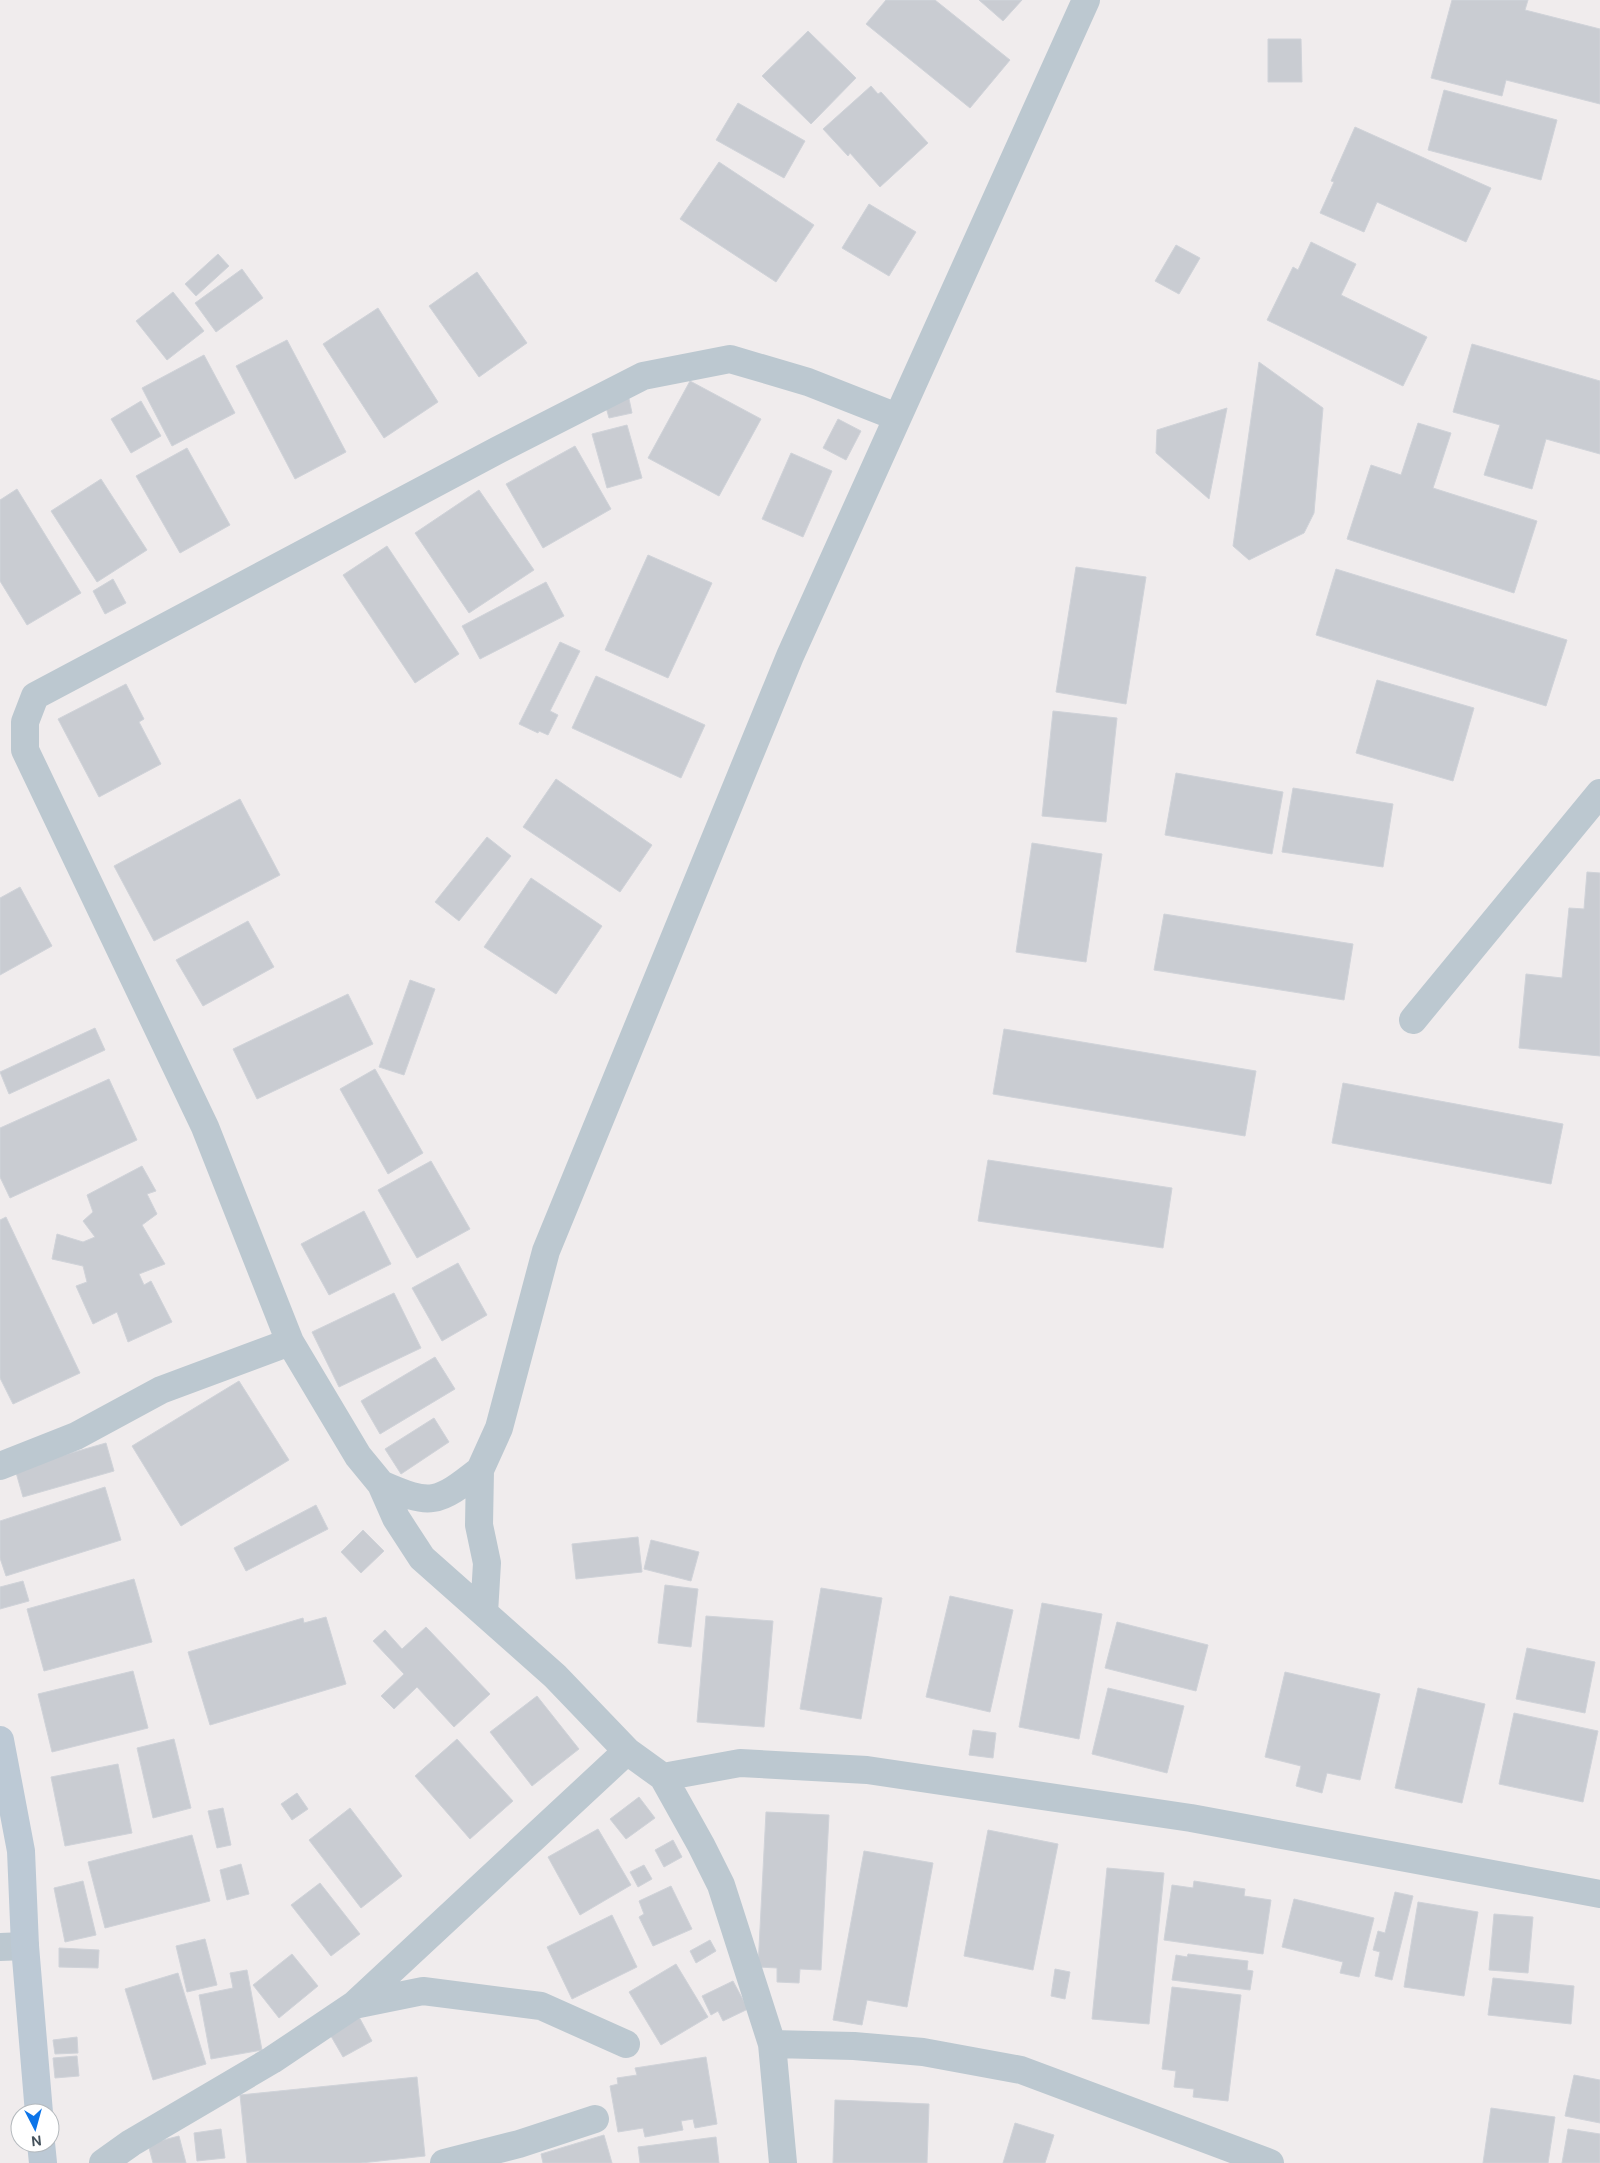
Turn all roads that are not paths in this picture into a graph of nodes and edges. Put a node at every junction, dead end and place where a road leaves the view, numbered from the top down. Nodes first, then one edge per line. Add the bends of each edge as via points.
1 (1086, 0) edge
2 (897, 417) junction
3 (1600, 793) edge
4 (1413, 1020) dead end
5 (290, 1342) junction
6 (0, 1466) edge
7 (480, 1470) junction
8 (381, 1484) junction
9 (484, 1613) junction
10 (0, 1740) edge
11 (627, 1751) junction
12 (663, 1777) junction
13 (1600, 1894) edge
14 (12, 1947) edge
15 (354, 2006) junction
16 (626, 2044) dead end
17 (772, 2044) junction
18 (37, 2103) edge
19 (595, 2119) dead end
20 (1263, 2162) edge
21 (103, 2163) edge
22 (444, 2163) edge
23 (783, 2163) edge

1 - 2 street
2 - 5 street via 808,382 730,359 643,376 35,696 25,722 25,750 205,1126
2 - 7 street via 790,656 546,1251 499,1428
3 - 4 street
5 - 6 street via 162,1390 76,1436
5 - 8 street via 358,1456
7 - 8 street via 452,1492 432,1500 408,1496
7 - 9 street via 480,1525 486,1563
8 - 9 street via 396,1518 422,1558
9 - 11 street via 556,1676
10 - 14 street via 21,1850
11 - 12 street
11 - 15 street
12 - 13 street via 740,1763 866,1770 1191,1818
12 - 17 street via 721,1885
14 - 18 street
15 - 16 street via 423,1991 541,2006
15 - 21 street
17 - 20 street via 923,2052 1021,2070
17 - 23 street
19 - 22 street via 519,2144

